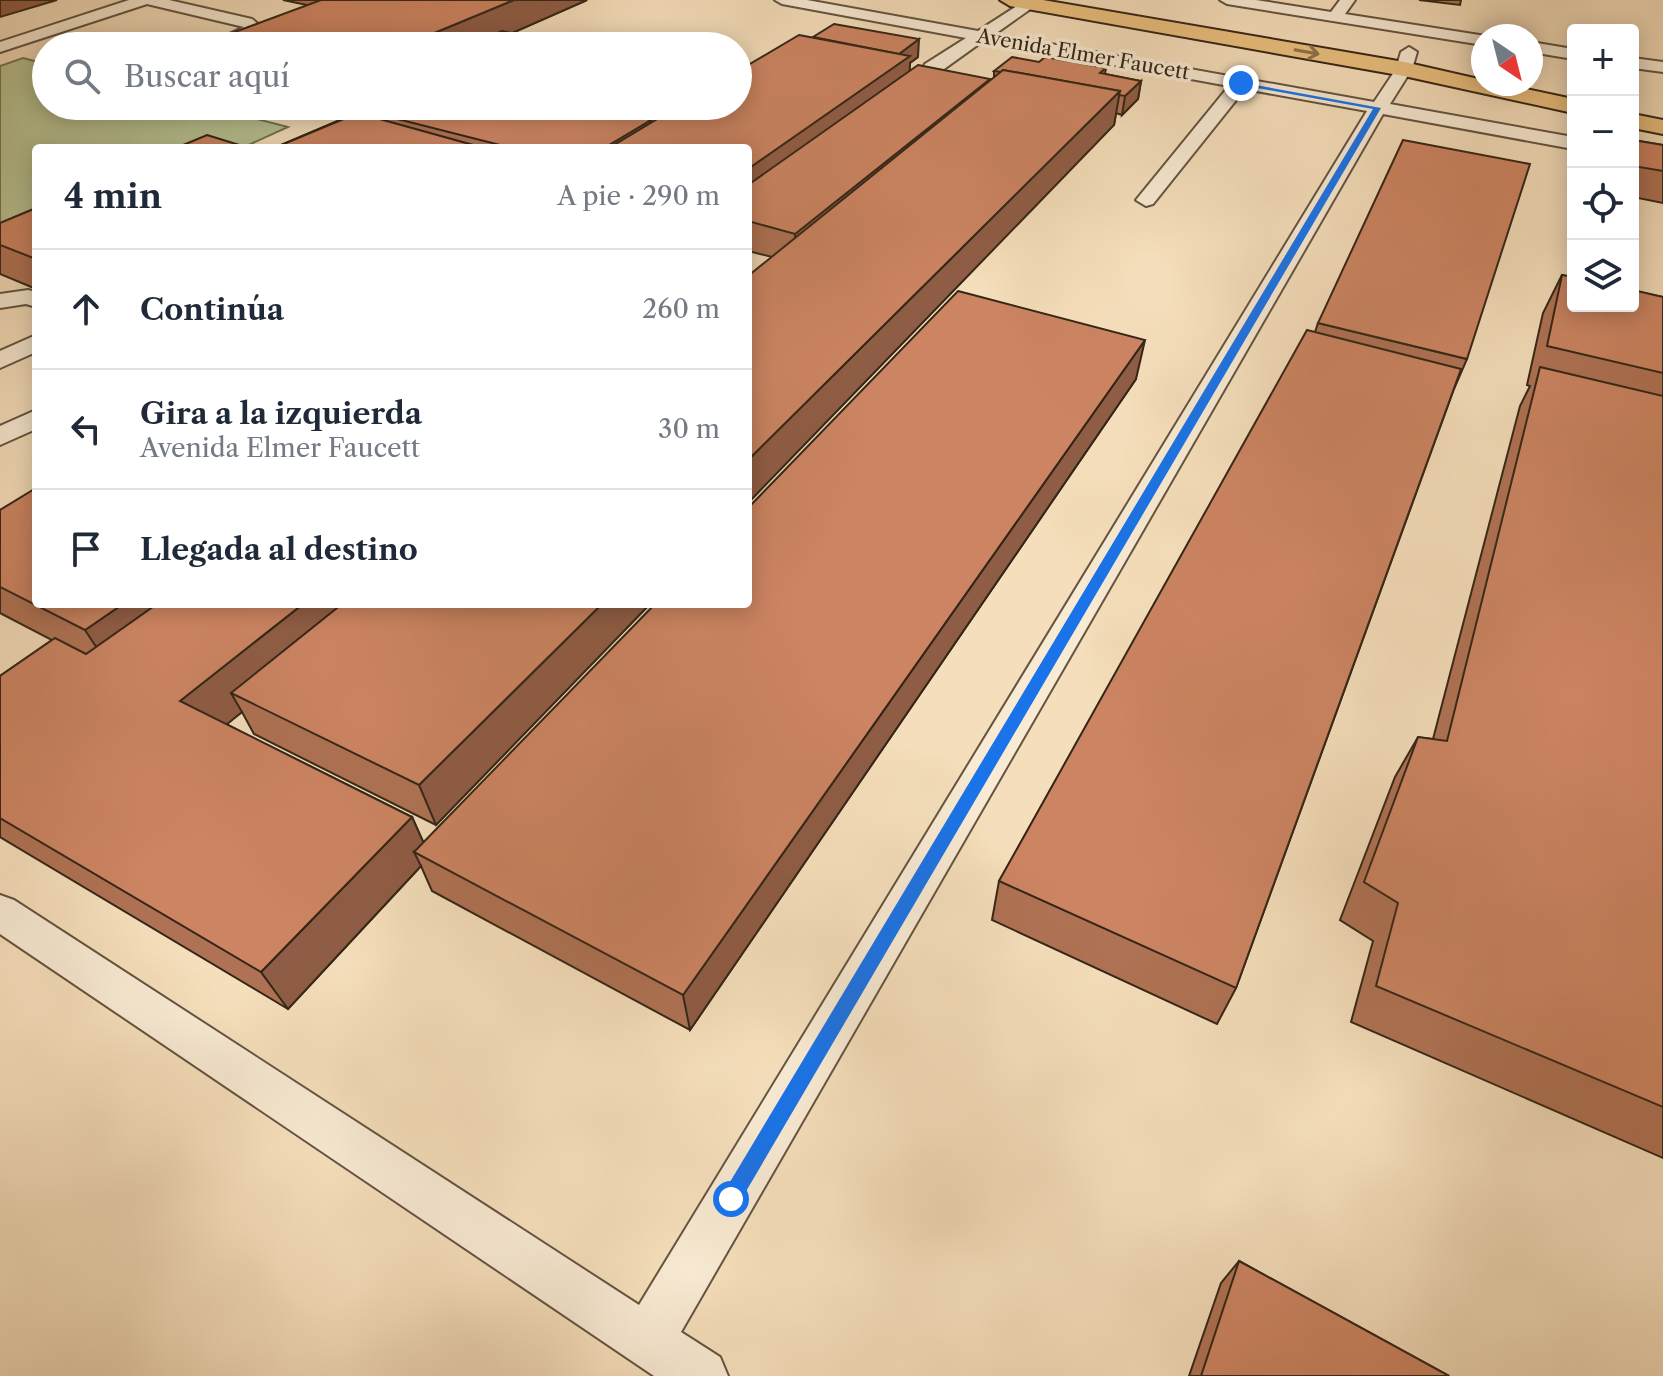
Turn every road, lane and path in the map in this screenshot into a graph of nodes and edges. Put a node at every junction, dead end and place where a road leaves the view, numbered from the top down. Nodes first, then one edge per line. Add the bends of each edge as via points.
1 (146, 0) edge
2 (782, 0) edge
3 (1096, 0) edge
4 (1227, 0) edge
5 (1348, 0) edge
6 (1025, 1) edge
7 (1335, 17) junction
8 (47, 32) edge
9 (245, 32) edge
10 (984, 36) junction
11 (32, 37) edge
12 (1471, 38) edge
13 (0, 47) edge
14 (1543, 49) edge
15 (1567, 53) edge
16 (1406, 60) junction
17 (1639, 64) edge
18 (1471, 65) edge
19 (1663, 67) edge
20 (1543, 77) edge
21 (1567, 82) edge
22 (1241, 83) junction
23 (979, 91) edge
24 (1567, 104) edge
25 (1378, 108) junction
26 (1639, 122) edge
27 (1663, 127) edge
28 (1567, 142) edge
29 (1146, 200) dead end
30 (32, 298) edge
31 (0, 301) edge
32 (32, 344) edge
33 (0, 361) edge
34 (32, 420) edge
35 (0, 437) edge
36 (0, 912) edge
37 (647, 1340) junction
38 (701, 1376) edge

1 - 8 lane
1 - 9 lane via 255,28
2 - 10 lane, Avenida Elmer Faucett
3 - 16 highway, Avenida Elmer Faucett
4 - 7 lane
5 - 7 lane
6 - 10 lane
6 -> 16 highway, Avenida Elmer Faucett
7 - 12 lane
10 - 22 lane, Avenida Elmer Faucett
10 - 23 lane via 928,74 934,81
11 - 13 lane
14 - 15 lane
16 - 18 highway, Avenida Elmer Faucett
16 - 24 highway, Avenida Elmer Faucett
16 - 25 lane
17 - 19 lane
20 - 21 highway
22 - 25 lane, Avenida Elmer Faucett
22 - 29 lane
25 - 28 lane, Avenida Elmer Faucett
25 - 37 lane
26 - 27 highway
30 - 31 lane
32 - 33 lane
34 - 35 lane
36 - 37 lane
37 - 38 lane

